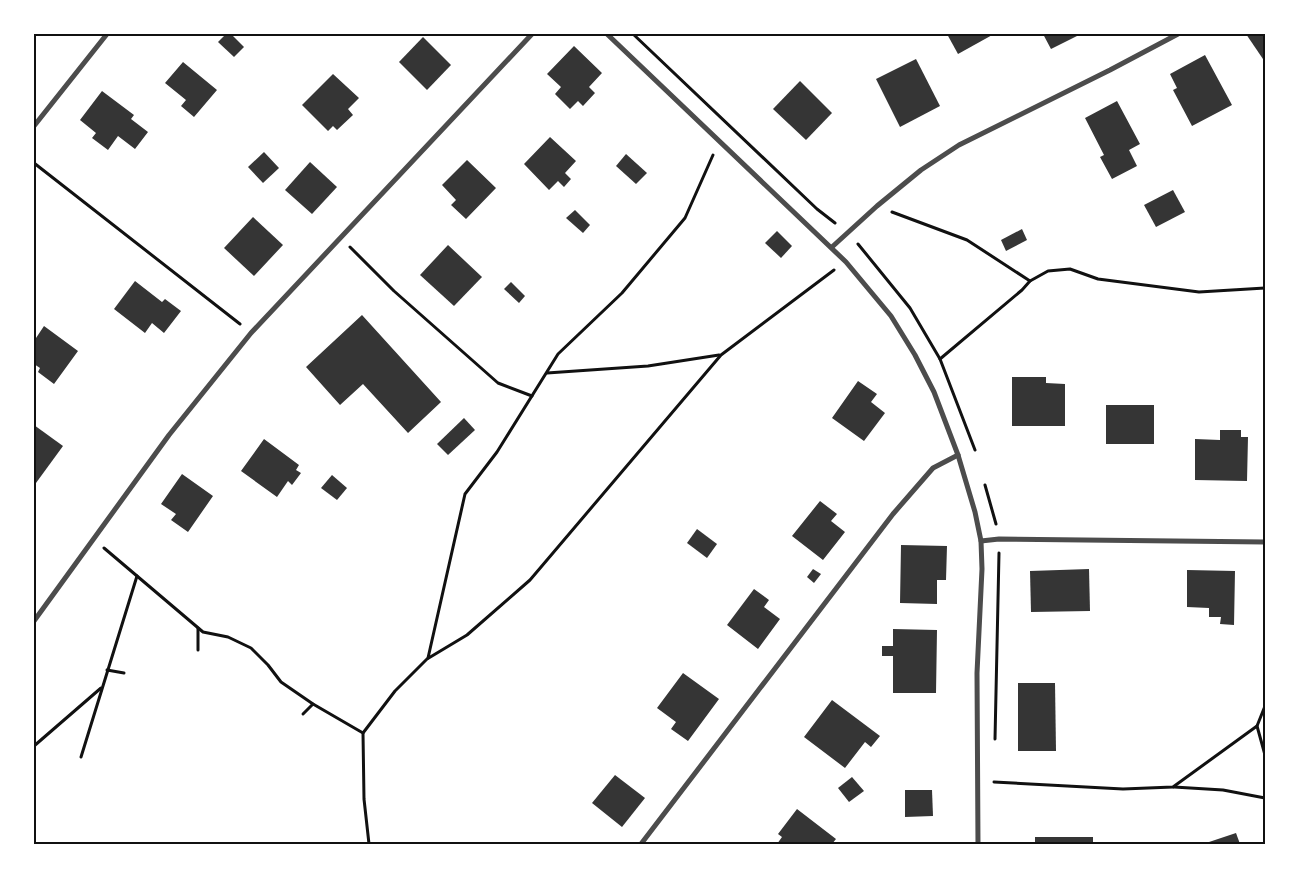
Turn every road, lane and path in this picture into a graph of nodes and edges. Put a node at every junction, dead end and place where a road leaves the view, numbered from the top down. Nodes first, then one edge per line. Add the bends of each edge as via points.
1 (107, 34) edge
2 (532, 34) edge
3 (607, 34) edge
4 (633, 34) edge
5 (1178, 34) edge
6 (724, 121) junction
7 (34, 126) edge
8 (719, 140) junction
9 (34, 163) edge
10 (877, 206) junction
11 (848, 233) junction
12 (341, 238) junction
13 (832, 247) junction
14 (863, 250) junction
15 (846, 262) junction
16 (1030, 280) junction
17 (1265, 288) edge
18 (251, 333) junction
19 (721, 355) junction
20 (940, 359) junction
21 (546, 374) junction
22 (532, 396) junction
23 (958, 455) junction
24 (977, 458) dead end
25 (984, 483) dead end
26 (999, 539) junction
27 (94, 540) junction
28 (981, 540) junction
29 (1265, 542) edge
30 (137, 576) junction
31 (34, 621) edge
32 (198, 628) junction
33 (198, 650) dead end
34 (427, 659) junction
35 (107, 670) junction
36 (124, 673) dead end
37 (102, 687) junction
38 (313, 704) junction
39 (1265, 706) edge
40 (303, 714) dead end
41 (1257, 726) junction
42 (363, 733) junction
43 (995, 743) dead end
44 (34, 746) edge
45 (1265, 755) edge
46 (81, 756) dead end
47 (1173, 787) junction
48 (994, 790) dead end
49 (1265, 798) edge
50 (368, 844) edge
51 (641, 844) edge
52 (978, 844) edge

1 - 7 street
2 - 12 street
3 - 8 street
4 - 6 path
5 - 10 street via 958,145
6 - 8 path
6 - 11 path via 817,209
8 - 13 street
8 - 21 path via 686,218 622,293 558,354
9 - 18 path
10 - 11 street
10 - 16 path via 967,240
11 - 13 street
11 - 14 path
12 - 18 street
12 - 22 path via 394,291 498,383
13 - 15 street
14 - 15 path
14 - 20 path via 910,308
15 - 19 path
15 - 23 street via 891,316 915,356 934,392
16 - 17 path via 1048,271 1070,269 1098,279 1199,292
16 - 20 path
18 - 27 street via 169,435
19 - 21 path via 648,366
19 - 34 path via 530,580 467,635
20 - 24 path
21 - 22 path
22 - 34 path via 466,494
23 - 28 street
23 - 51 street via 933,468 893,514
25 - 26 path
26 - 28 street
26 - 29 street
26 - 43 path
27 - 30 path
27 - 31 street
28 - 52 street via 977,674
30 - 32 path
30 - 35 path
32 - 33 path
32 - 38 path via 252,648 281,682
34 - 42 path via 395,691
35 - 36 path
35 - 37 path
37 - 44 path
37 - 46 path
38 - 40 path
38 - 42 path
39 - 41 path
41 - 45 path
41 - 47 path
42 - 50 path
47 - 48 path via 1123,789 994,782
47 - 49 path via 1223,790

